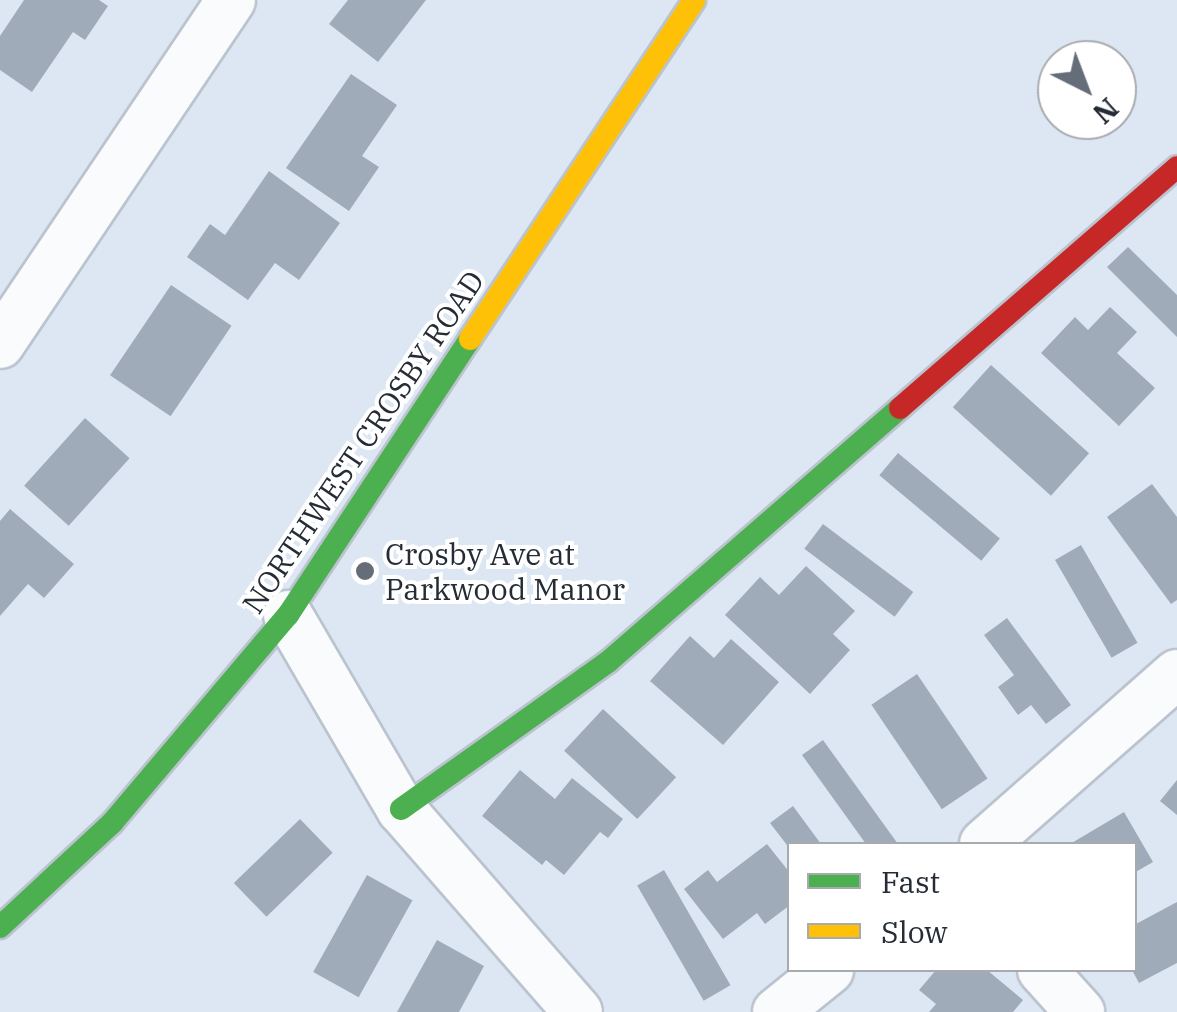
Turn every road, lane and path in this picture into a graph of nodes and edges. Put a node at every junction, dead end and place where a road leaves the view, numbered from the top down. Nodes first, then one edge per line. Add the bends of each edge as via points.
1 (231, 0) edge
2 (694, 0) edge
3 (1177, 167) edge
4 (0, 344) edge
5 (288, 615) junction
6 (1177, 674) edge
7 (401, 809) junction
8 (986, 842) edge
9 (0, 928) edge
10 (827, 972) edge
11 (1044, 972) edge
12 (578, 1012) edge
13 (777, 1012) edge
14 (1080, 1012) edge

1 - 4 street
2 - 5 street, NORTHWEST CROSBY ROAD
3 - 7 street via 609,661
5 - 7 street
5 - 9 street, NORTHWEST CROSBY ROAD via 112,822
6 - 8 street
7 - 12 street
10 - 13 street
11 - 14 street

